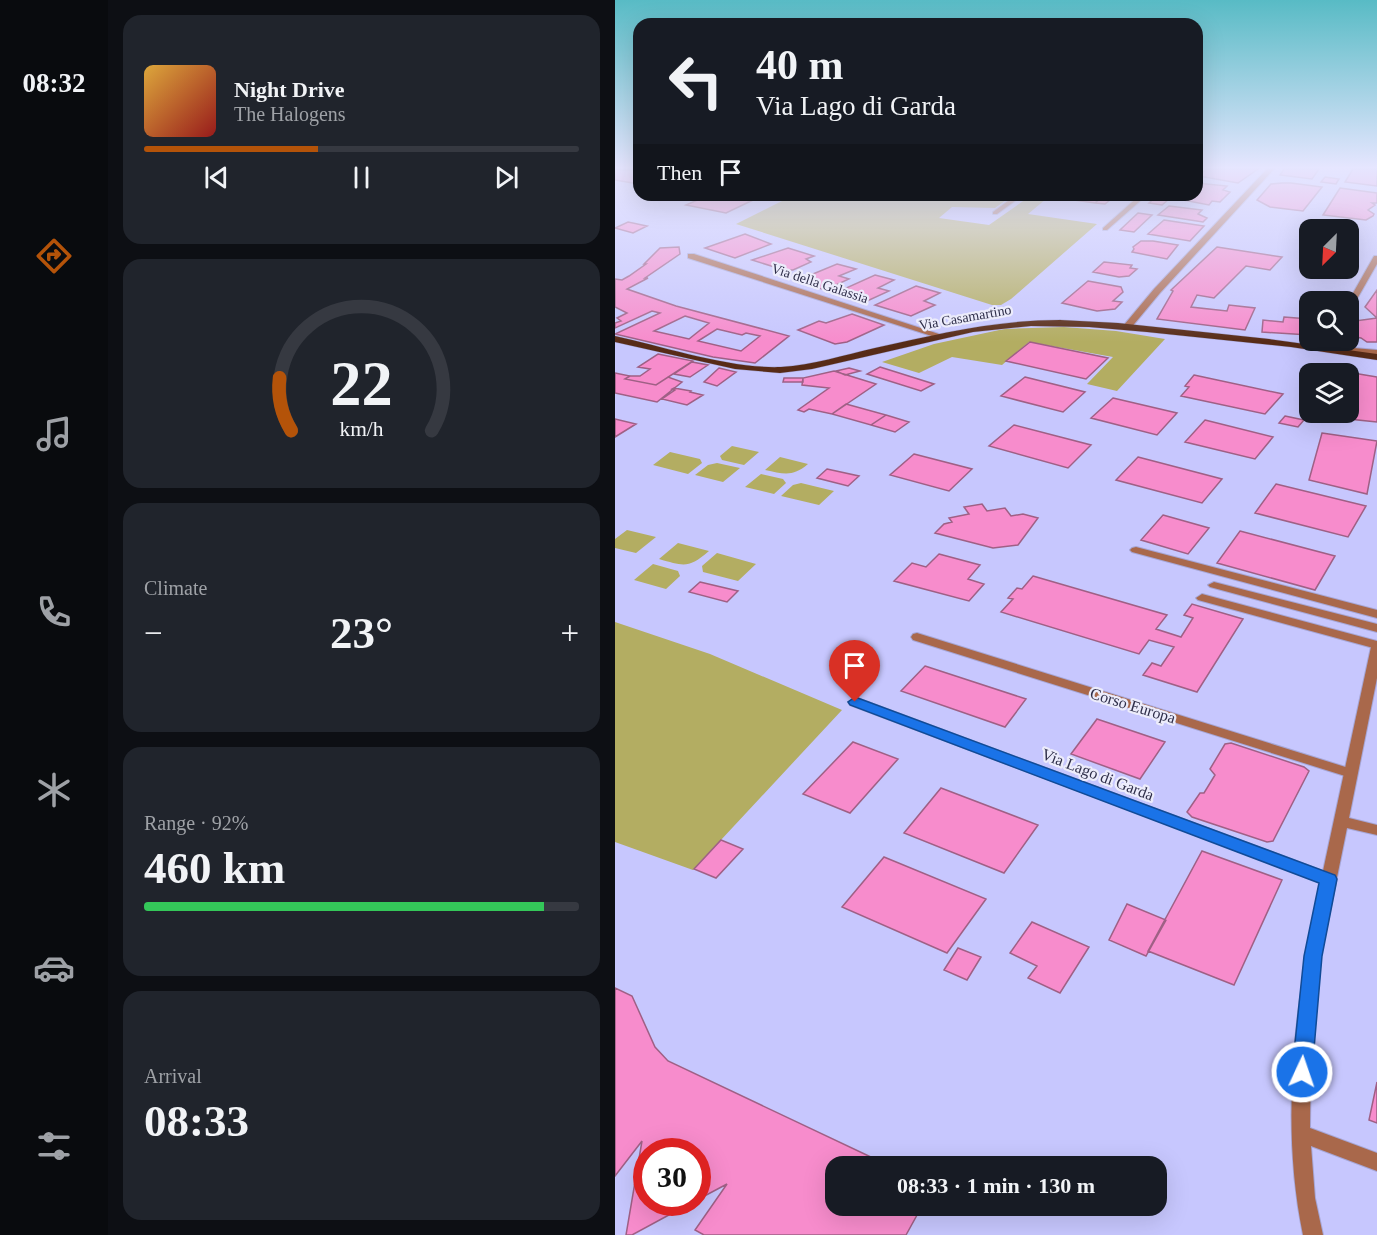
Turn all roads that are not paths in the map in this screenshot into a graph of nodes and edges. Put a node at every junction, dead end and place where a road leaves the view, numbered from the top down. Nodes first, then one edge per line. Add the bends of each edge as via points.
1 (1108, 227) edge
2 (1217, 227) edge
3 (1105, 229) dead end
4 (691, 256) dead end
5 (1377, 258) edge
6 (1358, 291) edge
7 (1127, 327) junction
8 (941, 336) junction
9 (615, 339) edge
10 (1299, 342) edge
11 (1359, 351) edge
12 (1377, 355) edge
13 (1136, 550) dead end
14 (1214, 585) dead end
15 (1202, 598) dead end
16 (1377, 614) edge
17 (1377, 628) edge
18 (917, 637) dead end
19 (1377, 646) edge
20 (855, 702) dead end
21 (1350, 773) junction
22 (1342, 822) junction
23 (1377, 830) edge
24 (1329, 879) junction
25 (1301, 1133) junction
26 (1377, 1162) edge
27 (1313, 1235) edge

1 - 3 street
2 - 7 street
4 - 8 street, Via della Galassia
5 - 6 street
7 - 8 main road, Via Casamartino via 1025,322
7 - 10 main road, Via Casamartino
8 - 9 main road, Via Casamartino via 780,370 735,366
11 - 12 main road, Via Casamartino
13 - 16 street
14 - 17 street
15 - 19 street
18 - 21 street, Corso Europa
19 - 21 street
20 - 24 street, Via Lago di Garda
21 - 22 street
22 - 23 street
22 - 24 street
24 - 25 street via 1313,956 1302,1051
25 - 26 street
25 - 27 street via 1305,1198

